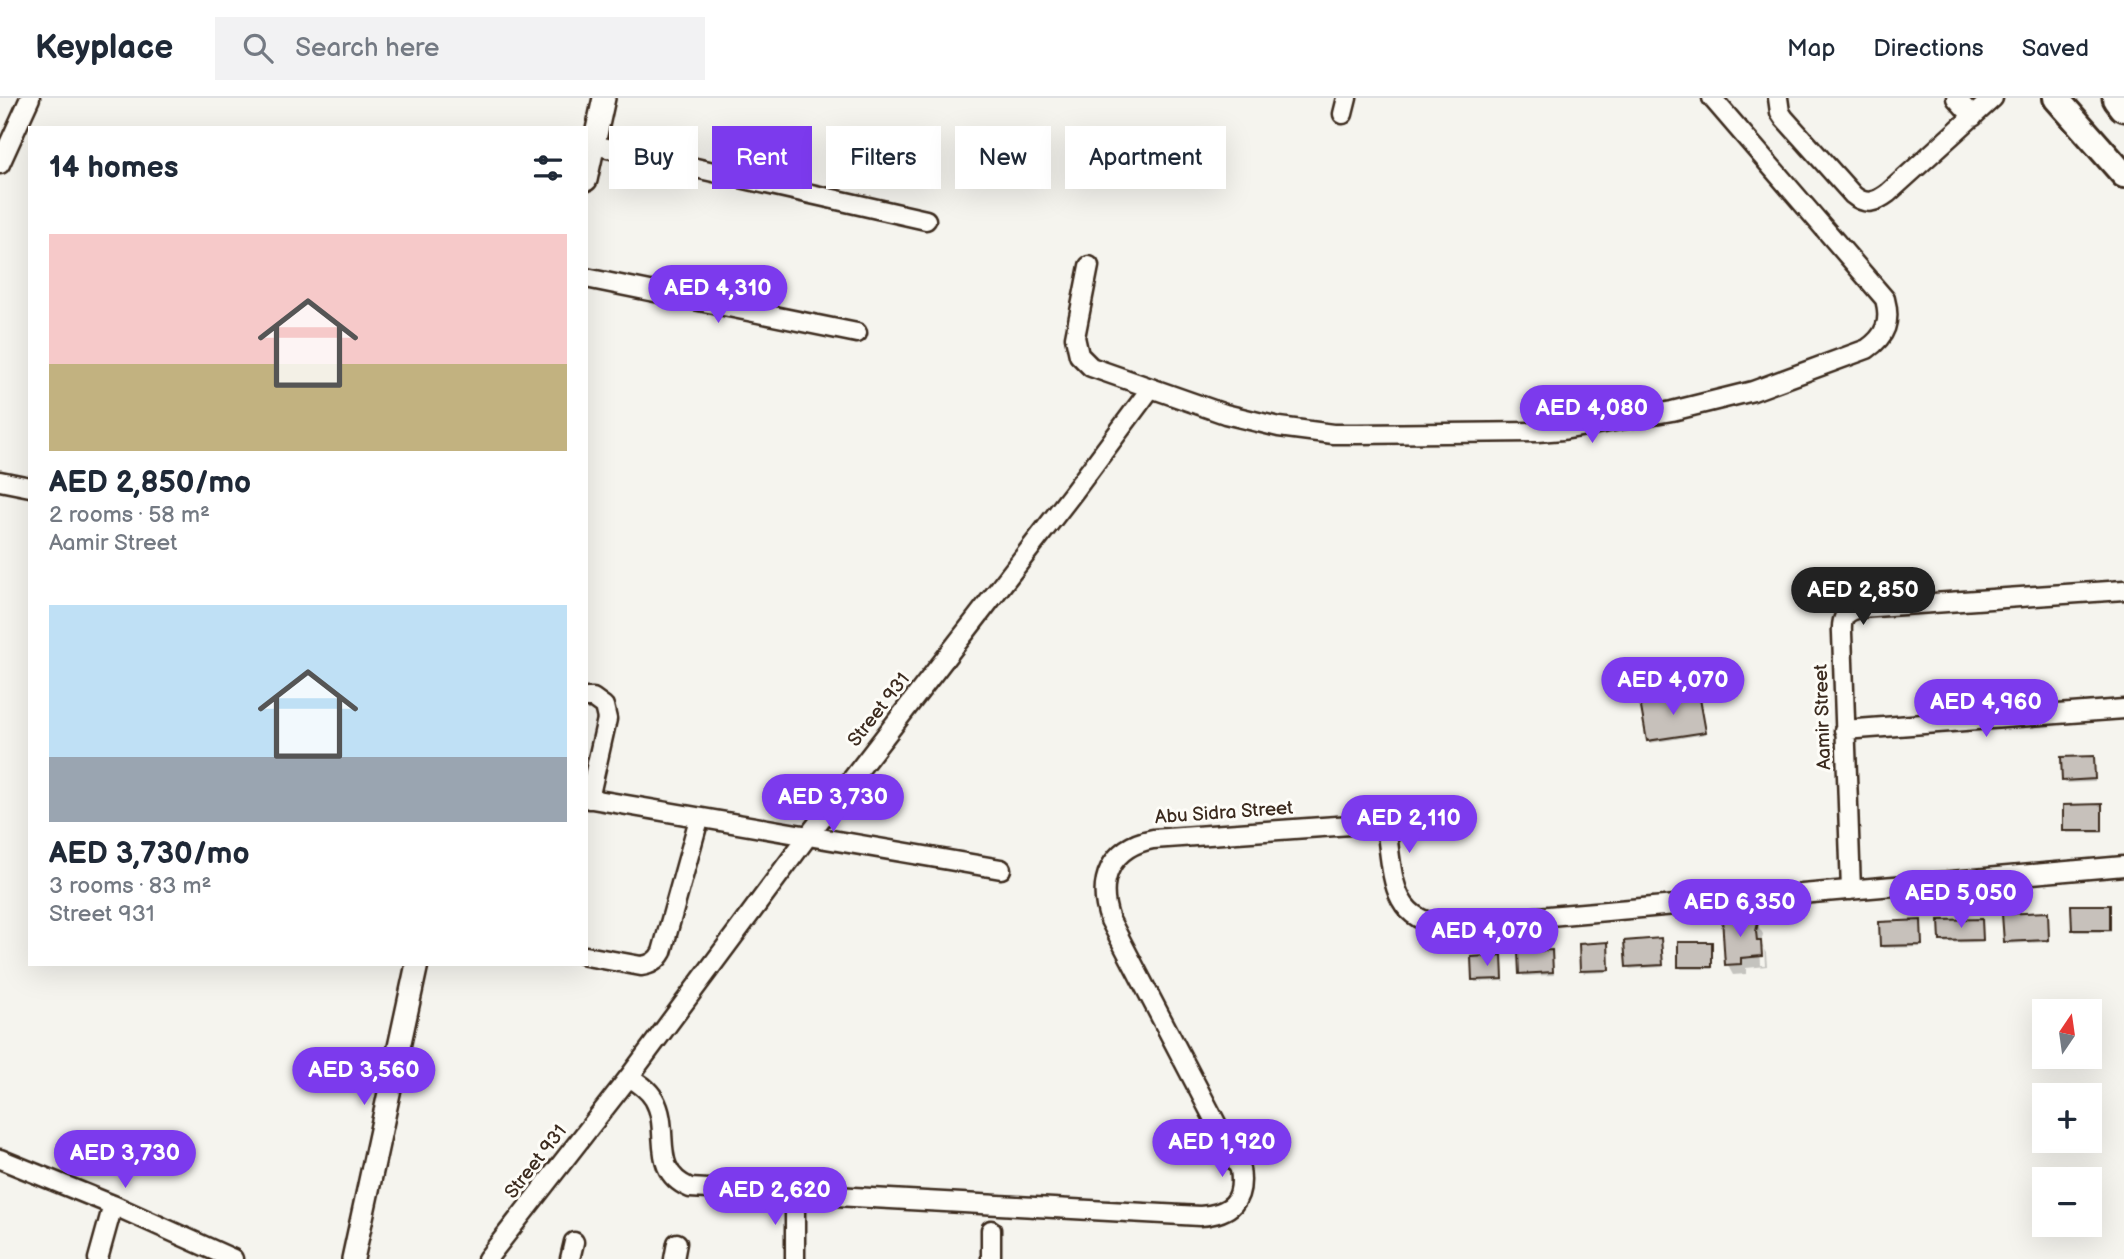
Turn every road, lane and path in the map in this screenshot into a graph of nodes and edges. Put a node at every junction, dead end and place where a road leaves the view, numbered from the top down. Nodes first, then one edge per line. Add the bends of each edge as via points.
1 (604, 98) edge
2 (1712, 98) edge
3 (1778, 98) edge
4 (1956, 98) edge
5 (1993, 98) edge
6 (2056, 98) edge
7 (2118, 98) edge
8 (28, 99) edge
9 (2124, 106) edge
10 (1973, 117) junction
11 (594, 145) junction
12 (0, 164) edge
13 (588, 171) edge
14 (2124, 175) edge
15 (926, 220) dead end
16 (1089, 265) dead end
17 (588, 278) edge
18 (857, 333) dead end
19 (1151, 388) junction
20 (0, 481) edge
21 (28, 487) edge
22 (2124, 590) edge
23 (588, 698) edge
24 (2124, 709) edge
25 (1844, 730) junction
26 (588, 795) edge
27 (588, 799) edge
28 (699, 819) junction
29 (807, 836) junction
30 (2124, 866) edge
31 (1000, 869) dead end
32 (1851, 890) junction
33 (588, 956) edge
34 (417, 966) edge
35 (629, 1077) junction
36 (0, 1158) edge
37 (795, 1195) junction
38 (113, 1205) junction
39 (991, 1230) dead end
40 (98, 1259) edge
41 (233, 1259) edge
42 (353, 1259) edge
43 (487, 1259) edge
44 (795, 1259) edge
45 (991, 1259) edge

1 - 11 street
2 - 19 street via 1885,299 1888,322 1877,342 1867,349 1754,391 1672,411 1537,432 1306,431 1252,421
3 - 10 street via 1784,118 1864,202 1877,201
4 - 10 street
5 - 10 street
6 - 14 main road
7 - 9 highway
8 - 12 street
11 - 13 street
11 - 15 street
16 - 19 street via 1075,337 1079,355 1091,368
17 - 18 street
19 - 29 street, Street 931
20 - 21 street
22 - 25 street, Aamir Street via 1849,611 1842,623
23 - 26 street via 604,706 607,719
24 - 25 street
25 - 32 street, Aamir Street
27 - 28 street
28 - 29 street
28 - 33 street via 658,958 641,966
29 - 31 street
29 - 35 street, Street 931
30 - 32 street, Abu Sidra Street
32 - 37 street, Abu Sidra Street via 1433,924 1408,911 1397,895 1385,828 1379,823 1143,841 1125,850 1112,865 1105,884 1105,905 1240,1169 1240,1190 1227,1210 1200,1216
34 - 42 street
35 - 37 street, Abu Sidra Street via 659,1110 666,1166 682,1185
35 - 43 street, Street 931
36 - 38 street
37 - 44 street
38 - 40 street
38 - 41 street
39 - 45 street

